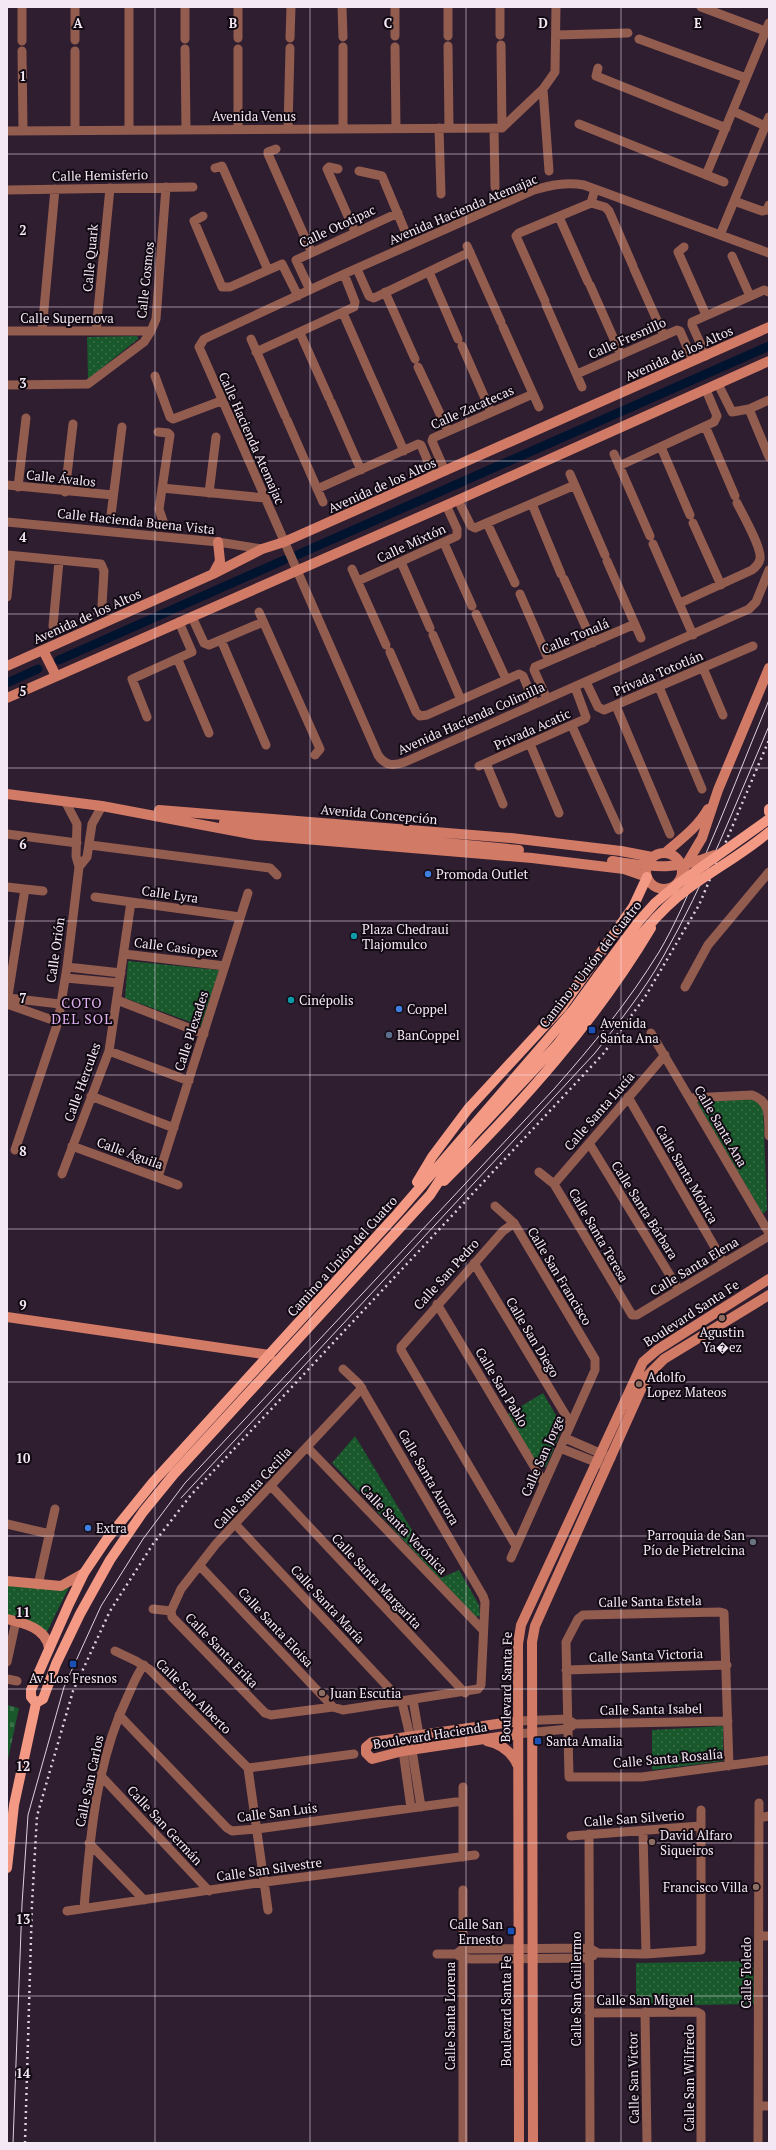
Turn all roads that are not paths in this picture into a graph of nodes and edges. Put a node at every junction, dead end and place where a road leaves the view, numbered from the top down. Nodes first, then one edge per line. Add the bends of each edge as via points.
1 (22, 7) edge
2 (75, 7) edge
3 (129, 7) edge
4 (185, 7) edge
5 (238, 7) edge
6 (291, 7) edge
7 (342, 7) edge
8 (395, 7) edge
9 (448, 7) edge
10 (500, 7) edge
11 (556, 7) edge
12 (701, 7) edge
13 (767, 27) edge
14 (628, 32) dead end
15 (500, 35) dead end
16 (395, 36) dead end
17 (448, 36) dead end
18 (556, 36) junction
19 (343, 37) dead end
20 (238, 38) dead end
21 (290, 38) dead end
22 (185, 39) dead end
23 (639, 39) dead end
24 (22, 40) dead end
25 (75, 40) dead end
26 (501, 45) dead end
27 (448, 46) dead end
28 (343, 47) dead end
29 (395, 47) dead end
30 (290, 48) dead end
31 (185, 49) dead end
32 (238, 49) dead end
33 (75, 51) dead end
34 (22, 52) dead end
35 (598, 68) dead end
36 (746, 78) junction
37 (543, 89) junction
38 (733, 112) junction
39 (769, 117) edge
40 (579, 124) dead end
41 (396, 128) junction
42 (444, 128) junction
43 (498, 128) junction
44 (726, 128) junction
45 (238, 129) junction
46 (288, 129) junction
47 (343, 129) junction
48 (7, 130) edge
49 (23, 130) junction
50 (75, 130) junction
51 (129, 130) junction
52 (186, 130) junction
53 (765, 133) edge
54 (276, 150) dead end
55 (215, 168) dead end
56 (338, 169) dead end
57 (359, 171) dead end
58 (549, 171) dead end
59 (706, 175) junction
60 (724, 182) dead end
61 (166, 187) junction
62 (192, 187) dead end
63 (495, 187) dead end
64 (110, 188) junction
65 (55, 189) junction
66 (7, 190) edge
67 (595, 190) junction
68 (441, 194) dead end
69 (734, 201) junction
70 (591, 203) junction
71 (769, 204) edge
72 (398, 213) junction
73 (202, 216) dead end
74 (559, 217) junction
75 (405, 231) dead end
76 (355, 232) junction
77 (720, 235) junction
78 (684, 247) dead end
79 (311, 251) junction
80 (769, 253) edge
81 (732, 256) dead end
82 (357, 269) junction
83 (268, 270) junction
84 (429, 272) junction
85 (344, 274) junction
86 (310, 290) junction
87 (385, 292) junction
88 (769, 292) edge
89 (298, 296) junction
90 (750, 296) junction
91 (343, 313) junction
92 (706, 315) junction
93 (769, 327) edge
94 (7, 331) edge
95 (42, 331) junction
96 (96, 331) junction
97 (151, 331) junction
98 (300, 333) junction
99 (664, 336) junction
100 (250, 339) dead end
101 (199, 344) joint
102 (256, 352) junction
103 (621, 355) junction
104 (706, 356) junction
105 (769, 360) edge
106 (693, 361) junction
107 (577, 374) junction
108 (154, 376) dead end
109 (718, 384) junction
110 (7, 385) edge
111 (582, 387) dead end
112 (706, 390) junction
113 (533, 394) junction
114 (769, 400) edge
115 (221, 401) junction
116 (539, 407) dead end
117 (748, 409) junction
118 (491, 412) junction
119 (26, 418) dead end
120 (73, 424) dead end
121 (122, 427) dead end
122 (706, 428) junction
123 (158, 432) dead end
124 (448, 432) junction
125 (216, 437) dead end
126 (661, 447) junction
127 (404, 451) junction
128 (614, 454) dead end
129 (769, 457) edge
130 (619, 466) junction
131 (361, 470) junction
132 (445, 471) junction
133 (570, 474) dead end
134 (434, 476) junction
135 (7, 485) edge
136 (575, 485) junction
137 (18, 486) junction
138 (162, 488) junction
139 (317, 489) junction
140 (65, 492) junction
141 (209, 493) junction
142 (112, 496) junction
143 (264, 498) junction
144 (458, 500) junction
145 (323, 502) dead end
146 (532, 504) junction
147 (446, 505) junction
148 (111, 515) dead end
149 (163, 521) dead end
150 (7, 522) edge
151 (487, 523) junction
152 (218, 542) junction
153 (284, 542) junction
154 (444, 543) junction
155 (262, 549) junction
156 (9, 556) edge
157 (59, 561) junction
158 (401, 562) junction
159 (352, 569) dead end
160 (296, 570) junction
161 (769, 570) edge
162 (213, 574) junction
163 (358, 581) junction
164 (515, 583) dead end
165 (721, 585) junction
166 (520, 594) dead end
167 (7, 597) edge
168 (680, 604) junction
169 (102, 605) dead end
170 (259, 612) dead end
171 (192, 617) junction
172 (179, 622) junction
173 (264, 622) junction
174 (635, 624) junction
175 (53, 626) dead end
176 (693, 635) junction
177 (641, 638) dead end
178 (221, 640) junction
179 (593, 643) junction
180 (753, 646) dead end
181 (43, 650) junction
182 (178, 660) junction
183 (550, 661) junction
184 (7, 666) edge
185 (702, 668) junction
186 (769, 668) edge
187 (56, 676) junction
188 (506, 679) junction
189 (586, 682) junction
190 (575, 687) junction
191 (659, 687) junction
192 (7, 698) edge
193 (547, 699) junction
194 (461, 700) junction
195 (535, 704) junction
196 (616, 706) junction
197 (723, 715) dead end
198 (147, 717) dead end
199 (572, 726) junction
200 (209, 733) dead end
201 (266, 744) dead end
202 (530, 744) junction
203 (315, 755) dead end
204 (702, 789) dead end
205 (718, 790) junction
206 (7, 794) edge
207 (65, 801) junction
208 (503, 804) dead end
209 (102, 806) junction
210 (769, 810) edge
211 (559, 813) dead end
212 (155, 815) junction
213 (769, 819) edge
214 (619, 830) dead end
215 (769, 832) edge
216 (7, 834) edge
217 (670, 834) dead end
218 (769, 840) edge
219 (78, 843) junction
220 (90, 845) junction
221 (665, 853) junction
222 (719, 854) junction
223 (652, 857) junction
224 (79, 867) junction
225 (683, 870) junction
226 (769, 872) edge
227 (277, 875) dead end
228 (647, 877) junction
229 (766, 881) edge
230 (676, 885) junction
231 (7, 886) edge
232 (25, 889) junction
233 (44, 891) dead end
234 (248, 893) dead end
235 (95, 897) dead end
236 (132, 902) junction
237 (240, 917) junction
238 (7, 942) edge
239 (17, 944) junction
240 (124, 954) junction
241 (225, 966) junction
242 (67, 967) junction
243 (120, 973) junction
244 (66, 978) junction
245 (602, 979) junction
246 (119, 983) junction
247 (685, 987) dead end
248 (116, 1000) junction
249 (7, 1001) edge
250 (60, 1004) junction
251 (58, 1022) junction
252 (651, 1032) dead end
253 (204, 1034) junction
254 (109, 1051) junction
255 (665, 1055) junction
256 (189, 1081) junction
257 (91, 1096) junction
258 (628, 1097) junction
259 (690, 1098) junction
260 (174, 1128) junction
261 (769, 1136) edge
262 (589, 1143) junction
263 (72, 1146) junction
264 (15, 1150) dead end
265 (539, 1172) dead end
266 (62, 1174) dead end
267 (158, 1177) junction
268 (554, 1184) junction
269 (178, 1185) dead end
270 (430, 1196) junction
271 (495, 1206) dead end
272 (397, 1214) junction
273 (514, 1223) junction
274 (769, 1233) edge
275 (769, 1236) edge
276 (474, 1263) junction
277 (724, 1263) junction
278 (769, 1279) edge
279 (679, 1290) junction
280 (769, 1295) edge
281 (437, 1304) junction
282 (632, 1315) joint
283 (7, 1317) edge
284 (270, 1355) junction
285 (596, 1364) joint
286 (343, 1369) dead end
287 (362, 1388) junction
288 (571, 1424) junction
289 (565, 1438) junction
290 (308, 1447) junction
291 (560, 1448) junction
292 (598, 1458) junction
293 (609, 1463) junction
294 (544, 1483) junction
295 (271, 1486) junction
296 (55, 1510) dead end
297 (7, 1524) edge
298 (235, 1524) junction
299 (50, 1534) junction
300 (516, 1546) junction
301 (510, 1558) dead end
302 (200, 1566) junction
303 (84, 1573) junction
304 (7, 1581) edge
305 (38, 1585) junction
306 (153, 1609) dead end
307 (170, 1612) junction
308 (12, 1620) edge
309 (482, 1629) junction
310 (48, 1648) junction
311 (115, 1652) dead end
312 (7, 1662) edge
313 (144, 1665) junction
314 (726, 1665) junction
315 (566, 1670) junction
316 (7, 1679) edge
317 (16, 1681) dead end
318 (464, 1693) junction
319 (518, 1696) junction
320 (413, 1700) junction
321 (402, 1702) junction
322 (36, 1703) junction
323 (333, 1706) junction
324 (119, 1715) junction
325 (532, 1719) junction
326 (518, 1721) junction
327 (571, 1721) junction
328 (728, 1721) junction
329 (492, 1725) junction
330 (567, 1729) junction
331 (532, 1731) junction
332 (518, 1734) junction
333 (415, 1736) junction
334 (483, 1740) junction
335 (407, 1751) junction
336 (354, 1754) dead end
337 (769, 1760) edge
338 (729, 1766) junction
339 (248, 1768) junction
340 (518, 1768) junction
341 (102, 1777) junction
342 (462, 1787) dead end
343 (463, 1801) junction
344 (759, 1803) dead end
345 (421, 1807) junction
346 (411, 1808) junction
347 (701, 1810) dead end
348 (769, 1816) edge
349 (759, 1818) junction
350 (700, 1826) junction
351 (257, 1829) junction
352 (644, 1832) junction
353 (589, 1834) junction
354 (571, 1836) dead end
355 (89, 1843) junction
356 (475, 1855) dead end
357 (463, 1857) junction
358 (7, 1868) edge
359 (265, 1882) junction
360 (462, 1890) dead end
361 (208, 1891) junction
362 (144, 1900) junction
363 (84, 1908) junction
364 (268, 1910) dead end
365 (67, 1911) dead end
366 (758, 1936) junction
367 (769, 1936) edge
368 (588, 1948) junction
369 (598, 1953) junction
370 (437, 1954) dead end
371 (460, 1954) junction
372 (519, 1954) junction
373 (532, 1954) junction
374 (646, 1954) junction
375 (589, 1958) junction
376 (645, 2012) junction
377 (589, 2013) junction
378 (701, 2014) joint
379 (758, 2106) junction
380 (769, 2106) edge
381 (463, 2143) edge
382 (519, 2143) edge
383 (533, 2143) edge
384 (590, 2143) edge
385 (646, 2143) edge
386 (701, 2143) edge
387 (758, 2143) edge

1 - 24 street
2 - 25 street
3 - 51 street
4 - 22 street
5 - 20 street
6 - 21 street
7 - 19 street
8 - 16 street
9 - 17 street
10 - 15 street
11 - 18 street
12 - 13 street
13 - 36 street
14 - 18 street
18 - 37 street via 555,72
23 - 36 street
26 - 43 street
27 - 42 street
28 - 47 street
29 - 41 street
30 - 46 street
31 - 52 street
32 - 45 street
33 - 50 street
34 - 49 street
35 - 44 street via 596,76
36 - 38 street
37 - 43 street
37 - 58 street
38 - 44 street
38 - 53 street
39 - 53 street
40 - 59 street
41 - 42 street, Avenida Venus
41 - 47 street, Avenida Venus
42 - 43 street, Avenida Venus
42 - 68 street
43 - 63 street
44 - 59 street
45 - 46 street, Avenida Venus
45 - 52 street, Avenida Venus
46 - 47 street, Avenida Venus
48 - 49 street, Avenida Venus
49 - 50 street, Avenida Venus
50 - 51 street, Avenida Venus
51 - 52 street, Avenida Venus
53 - 69 street
54 - 79 street via 268,154
55 - 83 street via 220,165 222,167
56 - 76 street via 327,169
57 - 72 street via 382,176
59 - 60 street
61 - 62 street, Calle Hemisferio
61 - 64 street, Calle Hemisferio
61 - 97 street, Calle Cosmos via 156,318
64 - 65 street, Calle Hemisferio
64 - 96 street, Calle Quark
65 - 66 street, Calle Hemisferio
65 - 95 street
67 - 70 street
67 - 77 street, Avenida Hacienda Atemajac
67 - 82 street, Avenida Hacienda Atemajac via 571,183 559,183 534,190
69 - 71 street via 762,211 767,210
69 - 77 street
70 - 74 street
70 - 99 street via 610,211
72 - 75 street
72 - 76 street, Calle Ototipac
73 - 83 street via 194,221 221,286 224,288
74 - 103 street
74 - 107 street via 516,236
76 - 79 street, Calle Ototipac
77 - 80 street, Avenida Hacienda Atemajac
78 - 92 street via 678,252
79 - 86 street, Calle Ototipac via 296,260
81 - 90 street
82 - 85 street, Avenida Hacienda Atemajac
82 - 87 street via 370,297 375,298
83 - 89 street via 283,264
84 - 87 street
84 - 113 street via 468,249
84 - 118 street
85 - 86 street, Avenida Hacienda Atemajac
85 - 91 street via 356,304
86 - 89 street, Avenida Hacienda Atemajac
87 - 124 street
88 - 90 street via 764,290
89 - 101 street, Avenida Hacienda Atemajac via 204,339
90 - 92 street
91 - 98 street
91 - 127 street
92 - 104 street via 691,324
93 - 104 main road, Avenida de los Altos
94 - 95 street, Calle Supernova
95 - 96 street, Calle Supernova
96 - 97 street, Calle Supernova
97 - 110 street, Calle Cosmos via 144,342 88,384
98 - 102 street
98 - 131 street
99 - 103 street, Calle Fresnillo
99 - 106 street, Calle Fresnillo via 679,330
100 - 102 street
101 - 115 street, Calle Hacienda Atemajac via 199,350
102 - 139 street
103 - 107 street, Calle Fresnillo
104 - 106 main road, Avenida de los Altos
105 - 109 main road
106 - 132 main road, Avenida de los Altos
107 - 111 street
108 - 115 street via 173,419
109 - 112 main road
109 - 117 street via 731,411
112 - 122 street via 718,418
112 - 144 main road
113 - 116 street
113 - 118 street, Calle Zacatecas
114 - 117 street
115 - 143 street, Calle Hacienda Atemajac
117 - 129 street
118 - 124 street, Calle Zacatecas
119 - 137 street
120 - 140 street
121 - 142 street
122 - 126 street
122 - 165 street via 760,554 752,570
123 - 138 street via 170,435
124 - 132 street, Calle Zacatecas via 432,439
125 - 141 street
126 - 130 street
126 - 165 street
127 - 131 street
127 - 134 street via 421,445
128 - 130 street
130 - 168 street
131 - 139 street
132 - 134 main road, Avenida de los Altos
133 - 136 street
134 - 153 main road, Avenida de los Altos
135 - 137 street, Calle Ávalos
136 - 146 street
136 - 174 street
137 - 140 street, Calle Ávalos
138 - 141 street
138 - 149 street via 159,509
139 - 145 street
140 - 142 street, Calle Ávalos
141 - 143 street
142 - 148 street
143 - 153 street, Calle Hacienda Atemajac
144 - 147 main road
144 - 151 street via 472,527
146 - 151 street
146 - 179 street
147 - 154 street, Calle Mixtón via 458,534
147 - 160 main road
150 - 152 street, Calle Hacienda Buena Vista
151 - 164 street
152 - 155 street, Calle Hacienda Buena Vista
152 - 162 main road via 220,561
153 - 155 main road, Avenida de los Altos
153 - 160 street, Avenida Hacienda Colimilla
154 - 158 street, Calle Mixtón
154 - 188 street
155 - 162 main road, Avenida de los Altos
156 - 157 street
156 - 167 street
157 - 169 street via 103,566
157 - 175 street
158 - 163 street, Calle Mixtón
158 - 194 street
159 - 163 street
160 - 171 main road
160 - 195 street, Avenida Hacienda Colimilla via 382,762 395,765
161 - 176 street, Avenida Hacienda Colimilla via 753,606
162 - 181 main road, Avenida de los Altos
163 - 194 street via 416,712 420,716 427,715
165 - 168 street
166 - 183 street
168 - 176 street
170 - 173 street
171 - 172 main road
171 - 178 street via 205,644 211,645
172 - 182 street via 192,652
172 - 187 main road
173 - 178 street
173 - 203 street via 320,749
174 - 177 street
174 - 179 street, Calle Tonalá
176 - 189 street, Avenida Hacienda Colimilla
178 - 201 street
179 - 183 street, Calle Tonalá
180 - 185 street, Privada Tototlán
181 - 184 main road, Avenida de los Altos
181 - 187 main road
182 - 198 street via 132,679
182 - 200 street
183 - 193 street, Calle Tonalá via 534,669
185 - 191 street, Privada Tototlán
185 - 197 street
186 - 205 main road
187 - 192 main road
188 - 194 street
188 - 195 street via 522,675
189 - 190 street, Avenida Hacienda Colimilla
189 - 196 street, Privada Tototlán via 600,709
190 - 193 street, Avenida Hacienda Colimilla
190 - 199 street, Privada Acatic via 586,717
191 - 196 street, Privada Tototlán
191 - 204 street via 702,776
193 - 195 street, Avenida Hacienda Colimilla
196 - 217 street
199 - 202 street, Privada Acatic
199 - 214 street
202 - 208 street, Privada Acatic via 482,765
202 - 211 street
205 - 221 main road via 703,817
205 - 225 main road via 702,838
206 - 207 main road, Avenida Concepción
207 - 209 main road, Avenida Concepción
207 - 219 street, Calle Orión via 78,824
209 - 212 main road, Avenida Concepción
209 - 220 street, Calle Orión via 92,824
209 - 223 main road, Avenida Concepción via 511,838
210 - 218 main road via 764,827
212 - 222 main road, Avenida Concepción, bridge via 504,848 655,867 680,866
212 - 228 main road, Avenida Concepción via 256,835 532,858 624,869
213 - 222 main road, bridge
215 - 245 main road, Camino a Unión del Cuatro, bridge via 687,889 656,918
216 - 219 street
219 - 224 street, Calle Orión via 76,856
220 - 224 street, Calle Orión via 88,857
220 - 227 street via 270,868
221 - 223 main road
221 - 225 main road via 675,856
222 - 245 main road, Camino a Unión del Cuatro, bridge via 655,903 639,920
223 - 228 main road via 647,866
224 - 242 street, Calle Orión
225 - 230 main road
226 - 229 street
228 - 230 main road via 660,889
228 - 272 main road via 632,907 562,1007 468,1109 432,1157
229 - 247 street via 708,944
230 - 270 main road via 597,1010 534,1084
231 - 232 street
232 - 233 street
232 - 239 street
234 - 237 street, Calle Plexades
235 - 236 street, Calle Lyra
236 - 237 street, Calle Lyra
236 - 240 street, Calle Hercules
237 - 241 street, Calle Plexades
238 - 239 street
239 - 249 street
240 - 241 street, Calle Casiopex
240 - 243 street, Calle Hercules
241 - 253 street, Calle Plexades
242 - 243 street
242 - 244 street, Calle Orión
243 - 246 street, Calle Hercules
244 - 246 street
244 - 250 street, Calle Orión
245 - 270 main road, Camino a Unión del Cuatro via 557,1045 472,1136
245 - 272 main road, Camino a Unión del Cuatro
246 - 248 street, Calle Hercules
248 - 253 street
248 - 254 street, Calle Hercules
249 - 250 street
249 - 251 street
250 - 251 street, Calle Orión
251 - 264 street, Calle Orión
252 - 255 street, Calle Santa Ana
253 - 256 street, Calle Plexades
254 - 256 street
254 - 257 street, Calle Hercules
255 - 258 street, Calle Santa Lucía
255 - 259 street, Calle Santa Ana
256 - 260 street, Calle Plexades
257 - 260 street
257 - 263 street, Calle Hercules
258 - 262 street, Calle Santa Lucía
258 - 277 street, Calle Santa Mónica
259 - 261 street via 752,1095 760,1098 766,1103
259 - 274 street, Calle Santa Ana
260 - 267 street, Calle Plexades
262 - 268 street, Calle Santa Lucía
262 - 279 street, Calle Santa Bárbara
263 - 266 street, Calle Hercules
263 - 267 street, Calle Águila
265 - 268 street, Calle Santa Teresa
267 - 269 street, Calle Águila
268 - 282 street, Calle Santa Teresa
270 - 322 main road, Camino a Unión del Cuatro via 152,1501 110,1560 56,1664 44,1699
271 - 273 street, Calle San Francisco
272 - 284 main road, Camino a Unión del Cuatro
273 - 276 street, Calle San Pedro via 503,1231
273 - 285 street, Calle San Francisco
275 - 277 street, Calle Santa Elena
276 - 281 street, Calle San Pedro
276 - 288 street, Calle San Diego
277 - 279 street, Calle Santa Elena
278 - 292 main road, Boulevard Santa Fe via 648,1355 637,1372
279 - 282 street, Calle Santa Elena
280 - 293 main road, Boulevard Santa Fe via 664,1359 652,1370 647,1376
281 - 294 street, Calle San Pablo
281 - 300 street, Calle San Pedro via 401,1346 401,1350
283 - 284 main road
284 - 303 main road, Camino a Unión del Cuatro via 154,1481 107,1539
285 - 288 street, Calle San Jorge
286 - 287 street, Calle Santa Aurora
287 - 290 street, Calle Santa Cecilia
287 - 309 street, Calle Santa Aurora via 484,1596
288 - 289 street, Calle San Jorge
289 - 291 street, Calle San Jorge
289 - 292 street
290 - 295 street, Calle Santa Cecilia
290 - 309 street, Calle Santa Verónica
291 - 292 street
291 - 294 street, Calle San Jorge
292 - 293 street
292 - 319 main road, Boulevard Santa Fe via 521,1625 518,1644
293 - 325 main road, Boulevard Santa Fe via 535,1626 532,1642
294 - 300 street, Calle San Jorge
295 - 298 street, Calle Santa Cecilia
295 - 318 street, Calle Santa Margarita
296 - 299 street
297 - 299 street
298 - 302 street, Calle Santa Cecilia
298 - 321 street, Calle Santa María
299 - 305 street
300 - 301 street, Calle San Jorge
302 - 307 street, Calle Santa Cecilia via 181,1589
302 - 323 street, Calle Santa Eloisa
303 - 305 main road via 61,1586
303 - 310 main road, Camino a Unión del Cuatro
304 - 305 main road
306 - 307 street, Calle Santa Erika
307 - 323 street, Calle Santa Erika via 265,1713 271,1715
308 - 310 main road via 27,1623 44,1636 48,1641
308 - 312 street
309 - 318 street via 481,1685 478,1689
310 - 322 main road, Camino a Unión del Cuatro via 31,1690 31,1697
311 - 313 street, Calle San Alberto
313 - 324 street, Calle San Carlos
313 - 339 street, Calle San Alberto
314 - 315 street, Calle Santa Victoria
314 - 315 street, Calle Santa Estela via 724,1614 720,1612 583,1615 578,1619 566,1642
314 - 328 street
315 - 327 street
316 - 317 street
318 - 320 street
319 - 326 main road, Boulevard Santa Fe
319 - 329 main road via 512,1710
320 - 321 street
320 - 333 street
321 - 323 street via 343,1710
321 - 333 street
322 - 358 main road, Camino a Unión del Cuatro via 14,1805
324 - 341 street, Calle San Carlos via 108,1743
324 - 351 street, Calle San Luis via 227,1828 232,1831
325 - 326 street, Calle Santa Isabel
325 - 327 street, Calle Santa Isabel
325 - 331 main road, Boulevard Santa Fe
326 - 329 main road, Boulevard Hacienda
326 - 332 main road, Boulevard Santa Fe
327 - 328 street, Calle Santa Isabel
327 - 330 street
328 - 338 street
329 - 333 main road, Boulevard Hacienda
330 - 331 street
330 - 338 street, Calle Santa Rosalía via 569,1777 642,1777
331 - 332 street
331 - 373 main road, Boulevard Santa Fe
332 - 334 main road, Boulevard Hacienda
332 - 340 main road, Boulevard Santa Fe
333 - 335 main road, Boulevard Hacienda via 372,1742 366,1750 367,1755 372,1758
334 - 335 main road, Boulevard Hacienda
334 - 340 main road via 506,1748 515,1759
335 - 345 street
335 - 346 street
336 - 339 street
337 - 338 street, Calle Santa Rosalía
339 - 351 street
340 - 372 main road, Boulevard Santa Fe
341 - 355 street, Calle San Carlos
341 - 361 street, Calle San Germán
342 - 343 street
343 - 345 street, Calle San Luis
343 - 357 street
344 - 349 street, Calle Toledo
345 - 346 street, Calle San Luis
346 - 351 street, Calle San Luis
347 - 350 street
348 - 349 street
349 - 366 street, Calle Toledo
350 - 352 street, Calle San Silverio
350 - 374 street via 701,1950
351 - 359 street
352 - 353 street, Calle San Silverio
352 - 374 street
353 - 354 street, Calle San Silverio
353 - 368 street, Calle San Guillermo
355 - 362 street
355 - 363 street, Calle San Carlos
356 - 357 street, Calle San Silvestre
357 - 359 street, Calle San Silvestre
359 - 361 street, Calle San Silvestre
359 - 364 street
360 - 371 street, Calle Santa Lorena
361 - 362 street, Calle San Silvestre
362 - 363 street, Calle San Silvestre
363 - 365 street, Calle San Silvestre
366 - 367 street
366 - 379 street, Calle Toledo
368 - 369 street
368 - 373 street
368 - 375 street, Calle San Guillermo
369 - 374 street
369 - 375 street
370 - 371 street
371 - 372 street
371 - 381 street, Calle Santa Lorena
372 - 373 street
372 - 382 main road, Boulevard Santa Fe
373 - 375 street
373 - 383 main road, Boulevard Santa Fe
375 - 377 street, Calle San Guillermo
376 - 377 street, Calle San Miguel
376 - 378 street, Calle San Miguel
376 - 385 street, Calle San Víctor
377 - 384 street, Calle San Guillermo
378 - 386 street, Calle San Wilfredo
379 - 380 street
379 - 387 street, Calle Toledo

